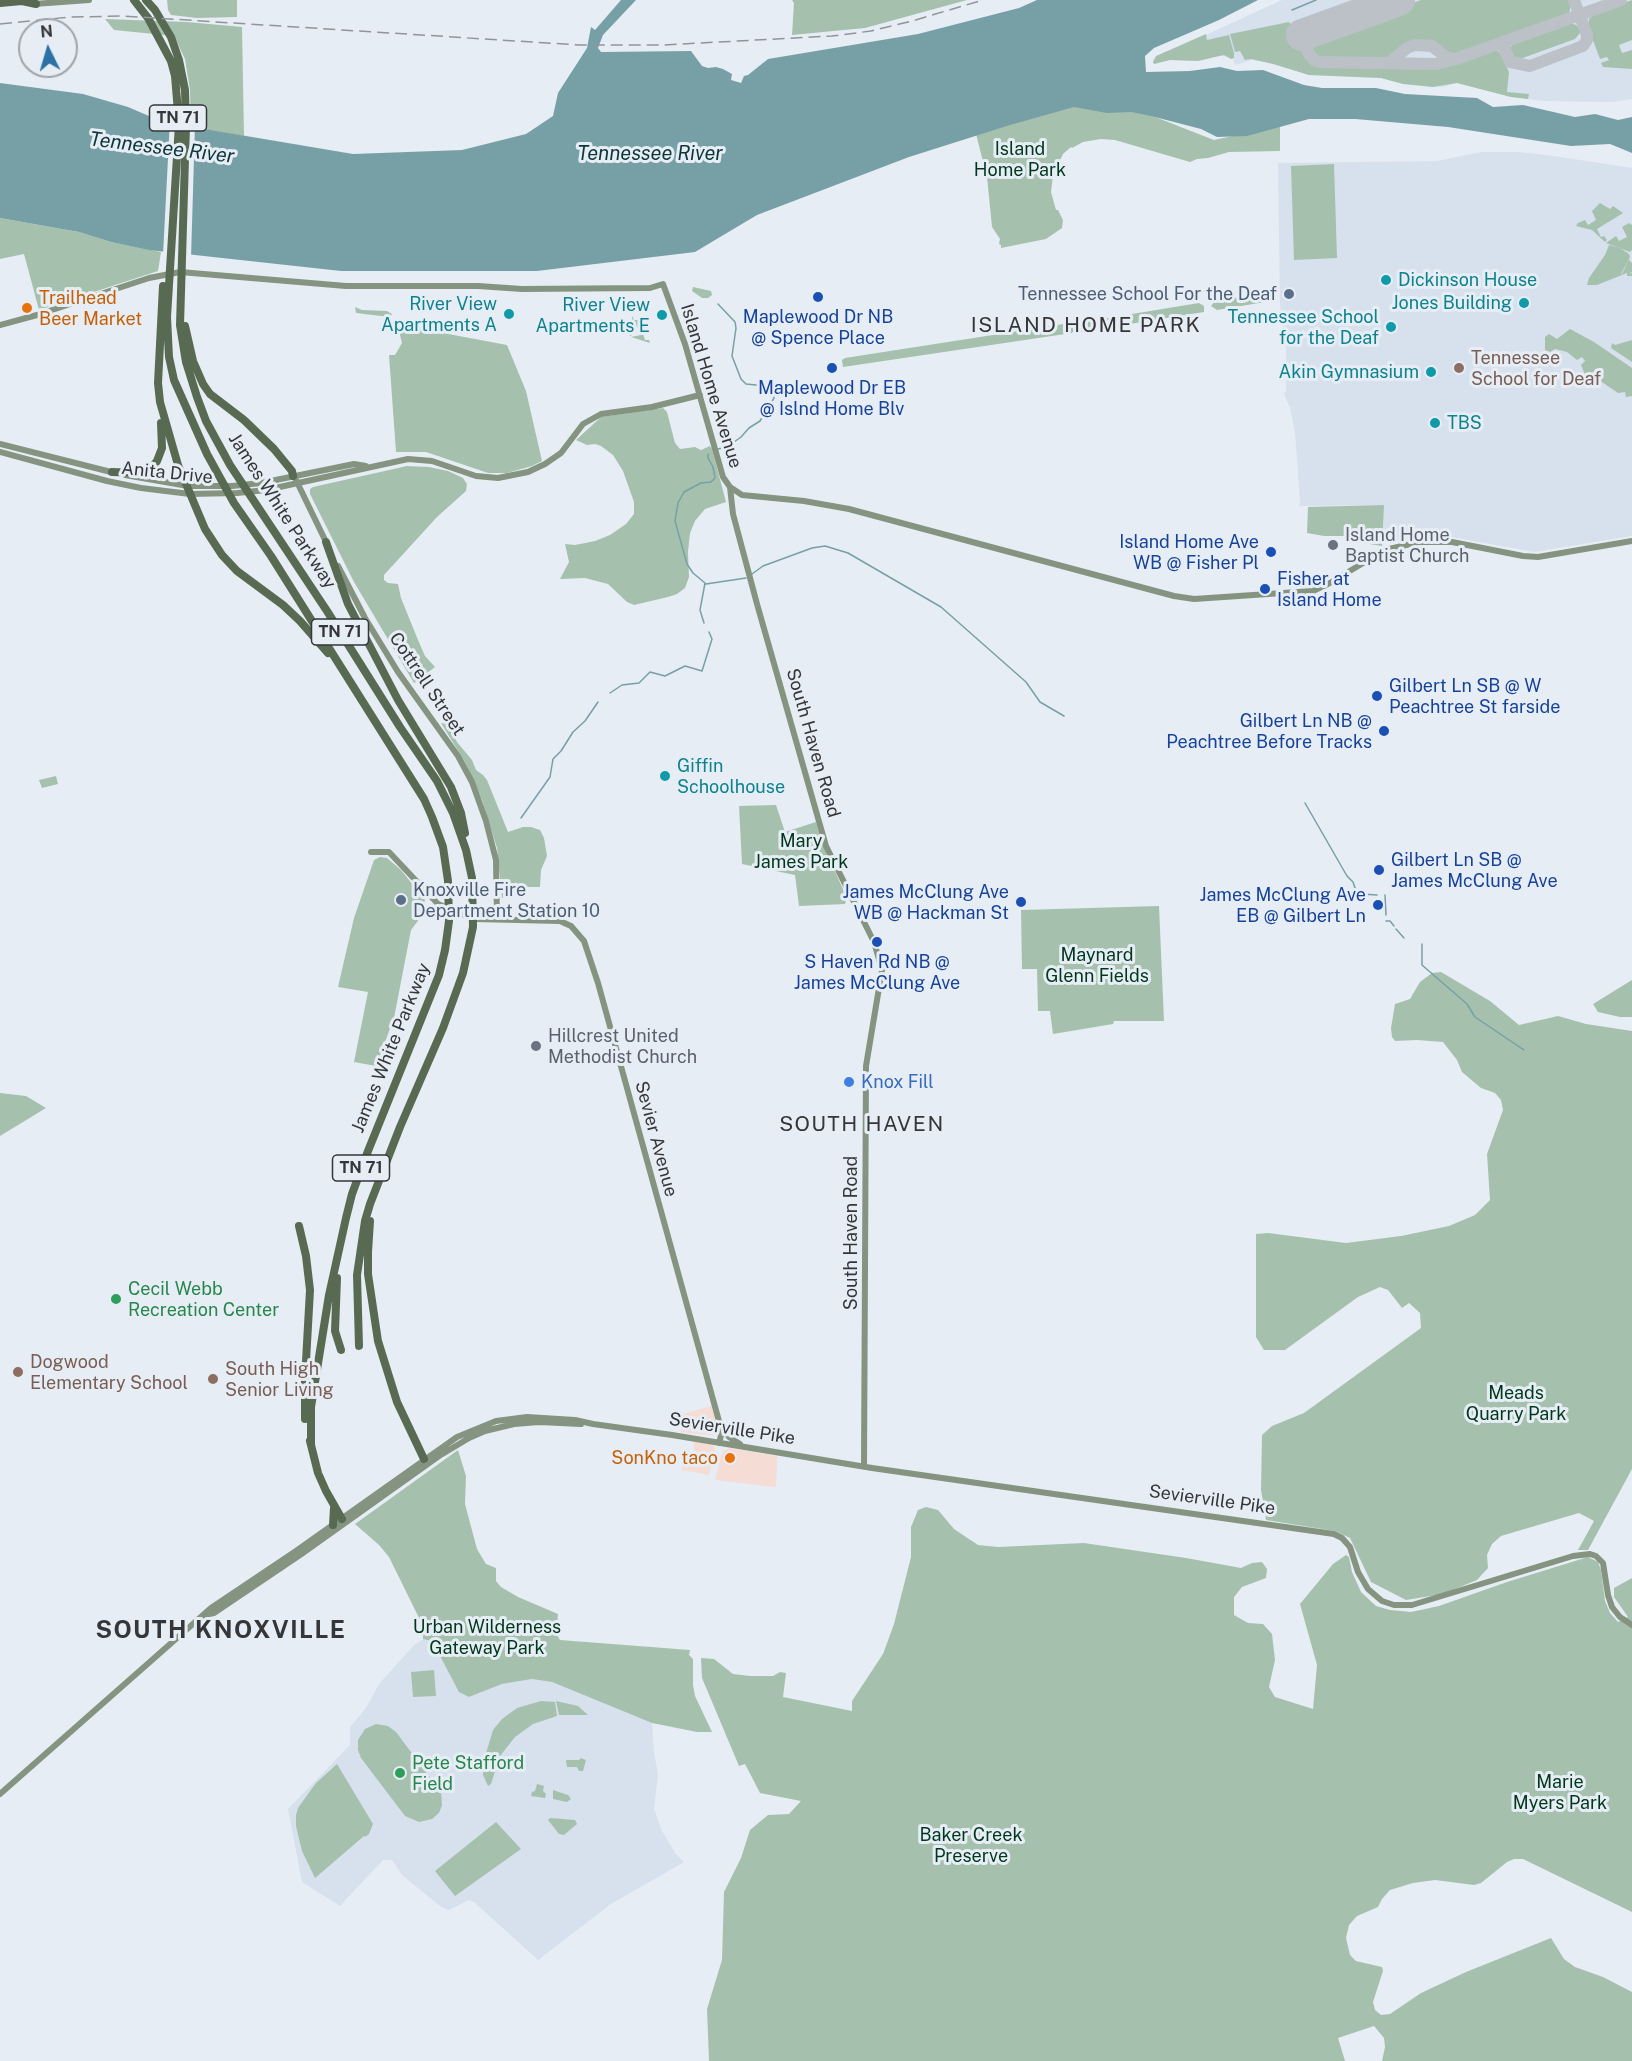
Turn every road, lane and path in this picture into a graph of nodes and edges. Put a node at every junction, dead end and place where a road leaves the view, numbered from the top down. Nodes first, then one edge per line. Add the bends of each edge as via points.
1 (89, 0) edge
2 (134, 0) edge
3 (146, 0) edge
4 (0, 4) edge
5 (36, 4) joint
6 (170, 247) junction
7 (0, 325) edge
8 (189, 361) junction
9 (700, 395) junction
10 (160, 402) junction
11 (0, 444) edge
12 (0, 452) edge
13 (112, 472) junction
14 (295, 479) junction
15 (730, 487) junction
16 (189, 490) junction
17 (1632, 541) edge
18 (326, 542) junction
19 (346, 675) junction
20 (371, 852) dead end
21 (472, 878) junction
22 (497, 920) junction
23 (380, 1178) junction
24 (346, 1218) junction
25 (298, 1226) dead end
26 (359, 1346) dead end
27 (340, 1350) dead end
28 (593, 1424) junction
29 (720, 1426) junction
30 (719, 1443) junction
31 (311, 1444) junction
32 (743, 1446) junction
33 (426, 1462) junction
34 (864, 1466) junction
35 (330, 1499) junction
36 (369, 1503) junction
37 (344, 1521) junction
38 (333, 1526) junction
39 (203, 1615) junction
40 (1632, 1625) edge
41 (0, 1794) edge

1 - 5 street
2 - 6 highway, James White Parkway / TN 71 via 148,18 175,76 179,124
3 - 8 highway, James White Parkway / TN 71 via 171,37 185,90 180,314
4 - 5 highway
6 - 10 highway via 160,307
6 - 19 highway, James White Parkway / TN 71 via 167,317 174,380 234,503
7 - 9 street, Island Home Avenue via 149,278 180,272 346,286 522,289 650,288 663,284
8 - 14 highway via 210,394 274,449
8 - 21 highway, James White Parkway / TN 71 via 206,421 230,465 437,781 453,813
9 - 14 street, Anita Drive via 601,414 583,424 561,453 546,464 509,476 476,476 421,459 354,464
9 - 15 street, Island Home Avenue via 720,467
10 - 13 highway via 162,448 158,460 151,469 140,473
10 - 16 highway
11 - 13 street, Anita Drive
12 - 16 street, Anita Drive via 141,488
13 - 16 street, Anita Drive
14 - 16 street, Anita Drive
14 - 16 street, Anita Drive via 266,490 212,494
14 - 18 street, Cottrell Street
15 - 17 street, Island Home Avenue via 742,495 849,509 1194,599 1313,591 1385,550 1419,542 1452,542 1538,557
15 - 34 street, South Haven Road via 733,514 757,604 826,846 874,942 882,970 866,1066
16 - 19 highway via 204,529 222,555 300,621
18 - 21 highway via 348,604 368,645 451,788 468,845
18 - 22 street, Cottrell Street via 365,618 472,782 496,860
19 - 24 highway, James White Parkway / TN 71 via 432,817 445,859 450,898 446,950 439,975 368,1151
20 - 22 street, Sevier Avenue via 388,852 438,904 474,919
21 - 23 highway, James White Parkway / TN 71 via 473,927 466,965
22 - 29 street, Sevier Avenue via 560,921 584,941
23 - 26 highway via 359,1253
23 - 33 highway via 372,1208 368,1252 374,1323 397,1402
24 - 27 highway via 336,1293 335,1331
24 - 31 highway via 311,1407
25 - 31 highway via 309,1284 304,1393
28 - 30 street, Sevierville Pike
28 - 33 street, Sevierville Pike via 528,1422 485,1431
28 - 33 street, Sevierville Pike via 539,1417 496,1421 457,1437
29 - 30 street, Sevier Avenue
29 - 32 street
30 - 32 street, Sevierville Pike
31 - 35 highway
32 - 34 street, Sevierville Pike
33 - 36 street, Sevierville Pike
33 - 36 street, Sevierville Pike via 413,1467
34 - 40 street, Sevierville Pike via 1334,1534 1350,1547 1368,1589 1394,1605 1412,1605 1590,1554 1603,1563 1612,1607
35 - 37 highway
35 - 38 highway via 335,1513
36 - 37 street, Sevierville Pike
37 - 38 street, Sevierville Pike
37 - 39 street, Sevierville Pike via 214,1613
38 - 39 street, Sevierville Pike
39 - 41 street

